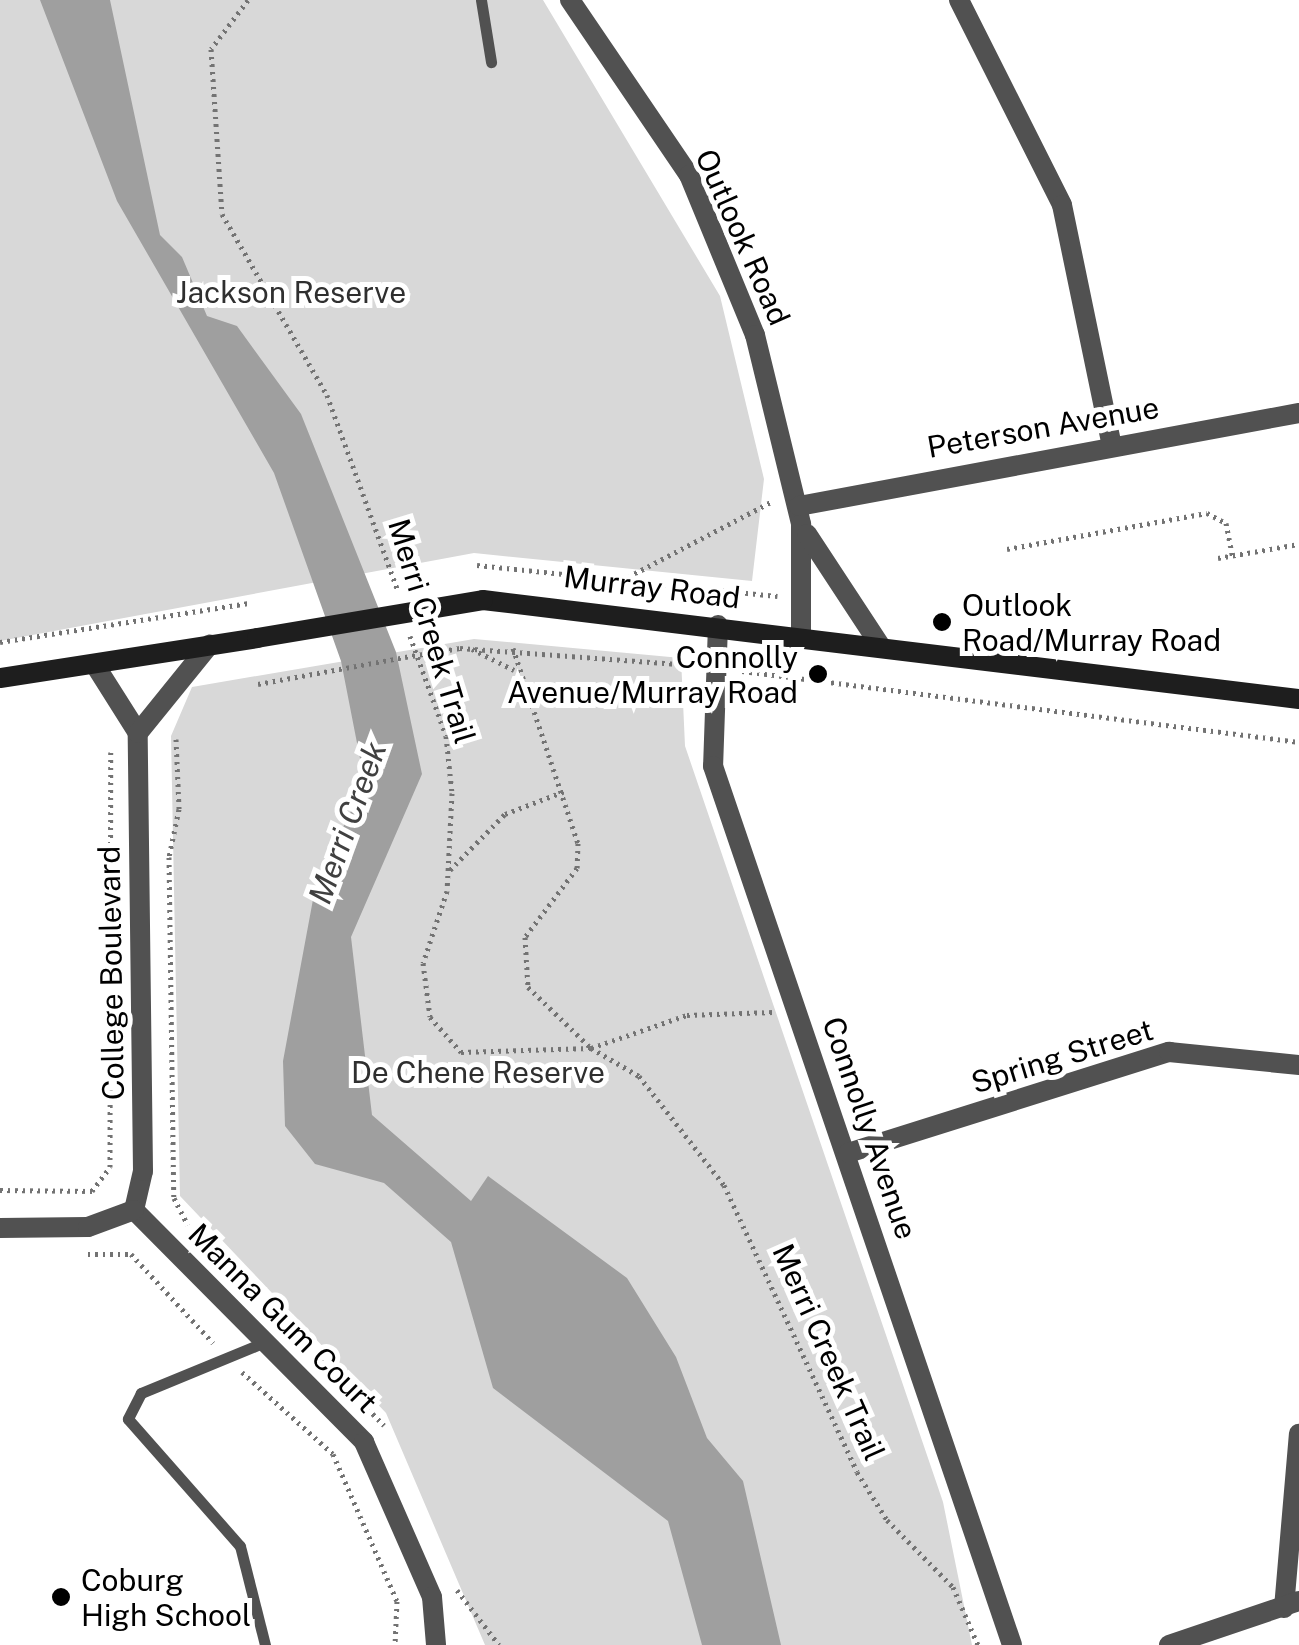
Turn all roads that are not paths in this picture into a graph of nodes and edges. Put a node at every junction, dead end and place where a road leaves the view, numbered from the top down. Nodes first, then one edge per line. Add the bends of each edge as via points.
1 (481, 0) edge
2 (570, 0) edge
3 (960, 0) edge
4 (491, 62) dead end
5 (1299, 413) edge
6 (1111, 442) junction
7 (798, 507) junction
8 (718, 625) junction
9 (801, 635) junction
10 (210, 644) junction
11 (880, 644) junction
12 (96, 665) junction
13 (0, 678) edge
14 (1299, 699) edge
15 (138, 733) junction
16 (1299, 1065) edge
17 (848, 1153) junction
18 (134, 1210) junction
19 (0, 1228) edge
20 (260, 1344) junction
21 (1299, 1434) edge
22 (1291, 1604) edge
23 (265, 1645) edge
24 (436, 1645) edge
25 (1012, 1645) edge
26 (1169, 1645) edge

1 - 4 lane
2 - 7 street, Outlook Road via 689,175 755,335
3 - 6 street via 1062,205
5 - 6 street, Peterson Avenue
6 - 7 street, Peterson Avenue
7 - 9 street, Outlook Road
7 - 11 street, Outlook Road via 846,605
8 - 9 main road, Murray Road
8 - 10 main road, Murray Road, bridge via 483,600
8 - 17 street, Connolly Avenue via 713,766
9 - 11 main road, Murray Road
10 - 12 main road, Murray Road
10 - 15 street
11 - 14 main road, Murray Road
12 - 13 main road, Murray Road
12 - 15 street
15 - 18 street, College Boulevard via 143,1171
16 - 17 street, Spring Street via 1169,1052
17 - 25 street, Connolly Avenue
18 - 19 street via 88,1227
18 - 20 street, Manna Gum Court
20 - 23 lane via 142,1393 128,1418 240,1546
20 - 24 street, Manna Gum Court via 364,1442 432,1597
21 - 22 street
22 - 26 street

